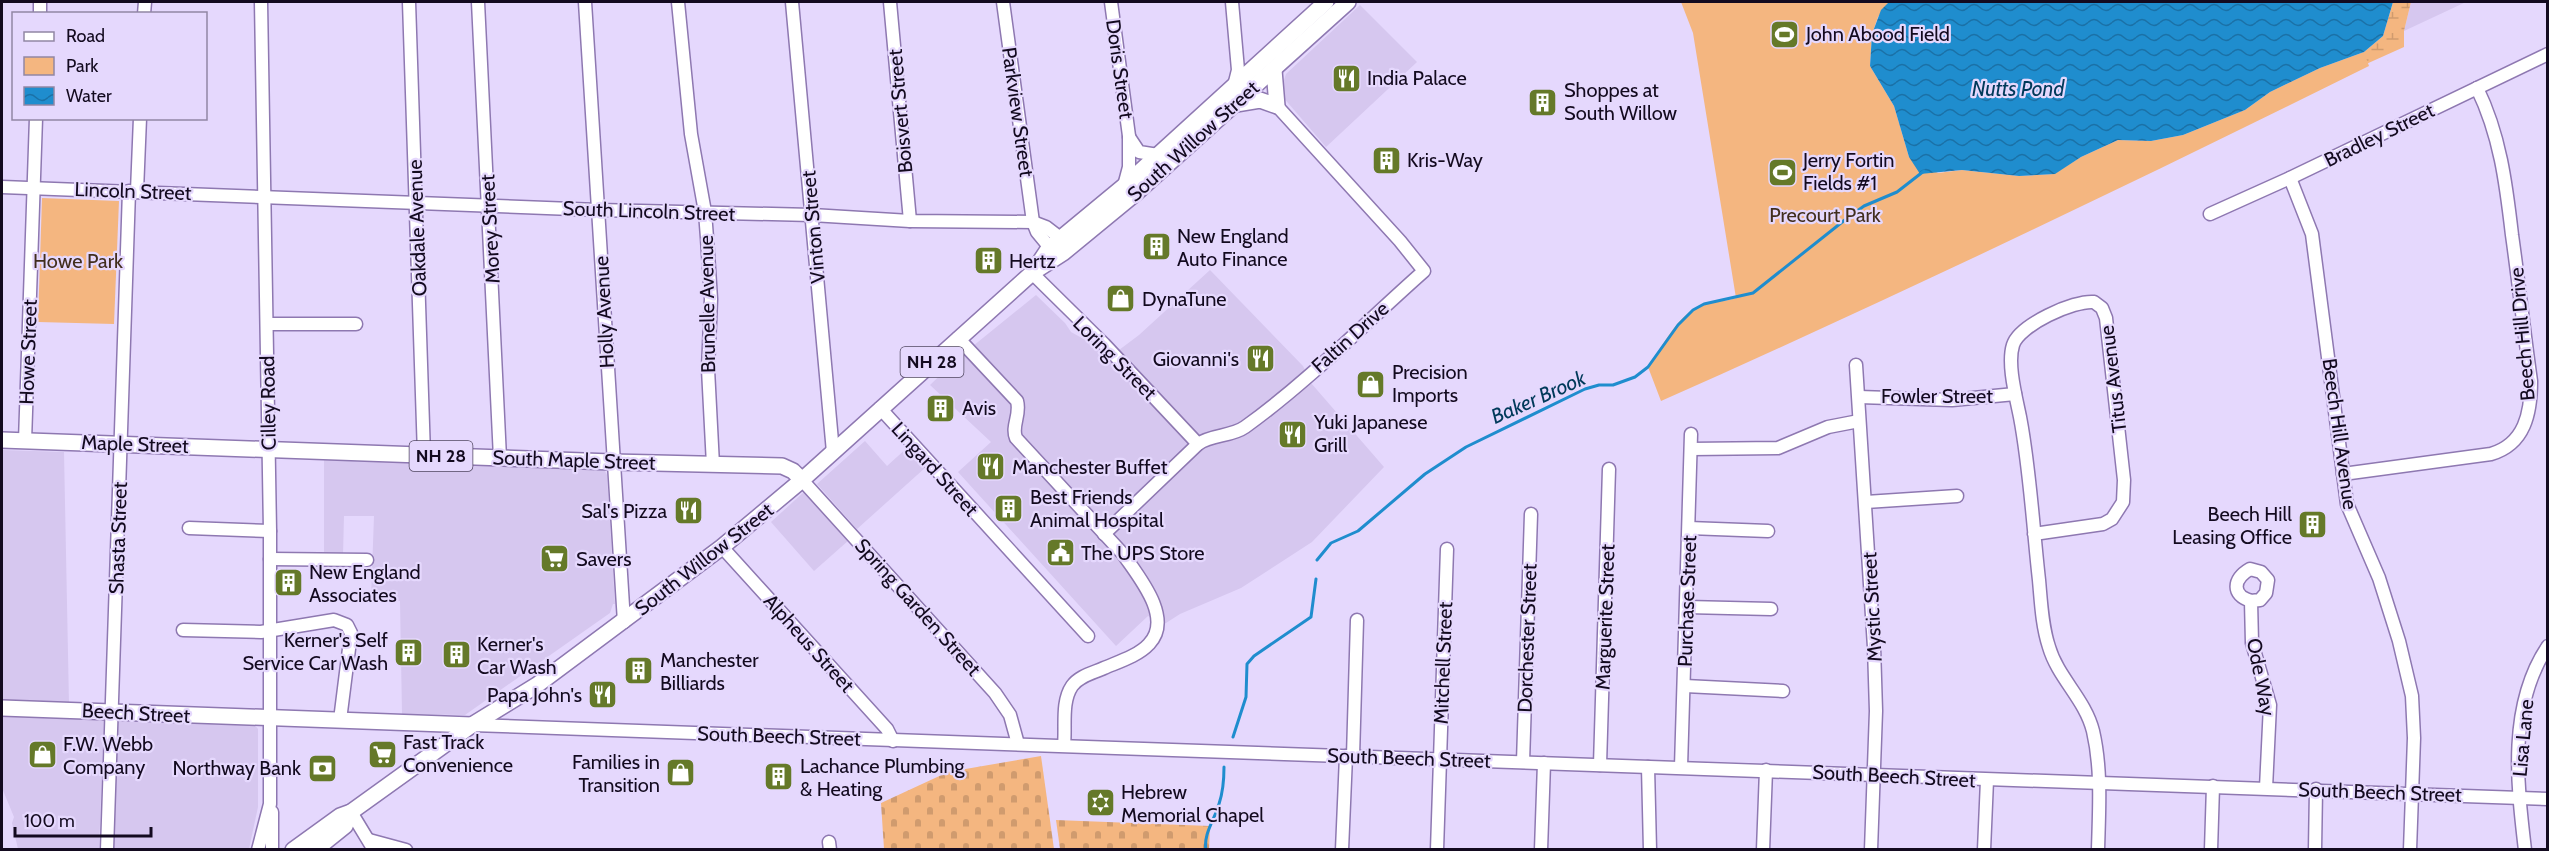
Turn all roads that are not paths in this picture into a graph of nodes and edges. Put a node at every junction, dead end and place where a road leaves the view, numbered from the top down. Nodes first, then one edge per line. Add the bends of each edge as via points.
1 (261, 2) edge
2 (409, 2) edge
3 (478, 2) edge
4 (585, 2) edge
5 (678, 2) edge
6 (792, 2) edge
7 (890, 2) edge
8 (1003, 2) edge
9 (1111, 2) edge
10 (1232, 2) edge
11 (1348, 2) edge
12 (1320, 4) edge
13 (1320, 29) junction
14 (1236, 31) junction
15 (2547, 54) edge
16 (1274, 70) junction
17 (1253, 78) junction
18 (1234, 86) junction
19 (2476, 88) junction
20 (1236, 104) junction
21 (1276, 106) junction
22 (36, 120) edge
23 (140, 120) edge
24 (1129, 136) junction
25 (1158, 155) junction
26 (2290, 178) junction
27 (1124, 186) junction
28 (2, 187) edge
29 (34, 188) junction
30 (134, 191) junction
31 (265, 196) junction
32 (417, 202) junction
33 (489, 206) junction
34 (598, 210) junction
35 (705, 212) junction
36 (2210, 214) dead end
37 (812, 215) junction
38 (910, 221) junction
39 (1033, 222) junction
40 (1066, 242) junction
41 (1053, 252) junction
42 (1032, 273) junction
43 (267, 324) junction
44 (356, 324) dead end
45 (958, 338) junction
46 (1856, 365) dead end
47 (2015, 394) junction
48 (1859, 397) junction
49 (880, 408) junction
50 (1859, 421) junction
51 (1691, 434) dead end
52 (2, 440) edge
53 (25, 441) junction
54 (121, 444) junction
55 (1198, 444) junction
56 (269, 448) junction
57 (1691, 449) junction
58 (833, 452) junction
59 (424, 455) junction
60 (500, 458) junction
61 (612, 462) junction
62 (713, 465) junction
63 (1610, 470) dead end
64 (2343, 474) junction
65 (802, 480) junction
66 (1957, 496) dead end
67 (1866, 502) junction
68 (1531, 514) dead end
69 (189, 528) dead end
70 (1689, 528) junction
71 (270, 531) junction
72 (1768, 531) dead end
73 (1104, 534) junction
74 (2034, 534) junction
75 (722, 548) junction
76 (1447, 549) dead end
77 (270, 560) junction
78 (367, 561) dead end
79 (2252, 601) dead end
80 (1687, 607) junction
81 (1771, 609) dead end
82 (1357, 620) dead end
83 (624, 622) junction
84 (183, 630) dead end
85 (270, 631) junction
86 (1088, 636) dead end
87 (2547, 646) edge
88 (1685, 686) junction
89 (1782, 691) dead end
90 (2, 708) edge
91 (112, 712) junction
92 (270, 719) junction
93 (340, 720) junction
94 (431, 723) junction
95 (471, 725) junction
96 (893, 741) junction
97 (1018, 744) junction
98 (1064, 745) junction
99 (440, 748) junction
100 (1349, 756) junction
101 (1440, 760) junction
102 (1522, 762) junction
103 (1545, 763) junction
104 (1600, 765) junction
105 (1648, 766) junction
106 (1682, 767) junction
107 (1767, 770) junction
108 (1874, 775) junction
109 (1987, 780) junction
110 (2100, 783) junction
111 (2213, 786) junction
112 (2266, 788) junction
113 (2316, 789) junction
114 (2412, 793) junction
115 (2519, 797) junction
116 (2547, 799) edge
117 (270, 804) junction
118 (351, 812) junction
119 (338, 832) junction
120 (371, 845) edge
121 (107, 849) edge
122 (258, 849) edge
123 (273, 849) edge
124 (293, 849) edge
125 (315, 849) edge
126 (328, 849) edge
127 (406, 849) edge
128 (1342, 849) edge
129 (1437, 849) edge
130 (1541, 849) edge
131 (1650, 849) edge
132 (1763, 849) edge
133 (1871, 849) edge
134 (1984, 849) edge
135 (2098, 849) edge
136 (2211, 849) edge
137 (2315, 849) edge
138 (2410, 849) edge
139 (2525, 849) edge

1 - 31 street, Cilley Road
2 - 32 street, Oakdale Avenue
3 - 33 street, Morey Street
4 - 34 street, Holly Avenue
5 - 35 street, Brunelle Avenue via 691,134
6 - 37 street, Vinton Street
7 - 38 street, Boisvert Street
8 - 39 street, Parkview Street
9 - 24 street, Doris Street
10 - 14 street
11 - 13 main road, South Willow Street / NH 28
12 - 13 street
12 - 17 main road, South Willow Street / NH 28
13 - 16 main road, South Willow Street / NH 28
14 - 17 street
14 - 18 street via 1238,70
15 - 19 street, Bradley Street
16 - 17 main road, South Willow Street / NH 28
16 - 21 main road
17 - 18 main road, South Willow Street / NH 28
17 - 20 main road, South Willow Street / NH 28
18 - 25 main road, South Willow Street / NH 28
19 - 26 street, Bradley Street
19 - 64 street, Beech Hill Drive via 2500,149 2531,381 2526,425 2513,443 2491,454
20 - 21 main road via 1260,100
20 - 40 main road, South Willow Street / NH 28 via 1136,193
21 - 55 street, Faltin Drive via 1424,271 1243,428
22 - 29 street, Howe Street
23 - 30 street, Shasta Street
24 - 25 street, Doris Street via 1139,152
24 - 27 street, Doris Street via 1129,168
25 - 27 main road, South Willow Street / NH 28
26 - 36 street, Bradley Street
26 - 64 street, Beech Hill Avenue via 2312,234
27 - 40 main road, South Willow Street / NH 28
28 - 29 street, Lincoln Street
29 - 30 street, Lincoln Street
29 - 53 street, Howe Street
30 - 31 street, Lincoln Street
30 - 54 street, Shasta Street
31 - 32 street, South Lincoln Street
31 - 43 street, Cilley Road
32 - 33 street, South Lincoln Street
32 - 59 street, Oakdale Avenue
33 - 34 street, South Lincoln Street
33 - 60 street, Morey Street
34 - 35 street, South Lincoln Street
34 - 61 street, Holly Avenue
35 - 37 street, South Lincoln Street
35 - 62 street, Brunelle Avenue via 711,299 708,369
37 - 38 street, South Lincoln Street
37 - 58 street, Vinton Street
38 - 39 street, South Lincoln Street
39 - 40 street, South Lincoln Street
39 - 41 street
40 - 41 main road, South Willow Street / NH 28
41 - 42 main road, South Willow Street / NH 28
42 - 45 main road, South Willow Street / NH 28
42 - 55 street, Loring Street
43 - 44 street
43 - 56 street, Cilley Road
45 - 49 main road, South Willow Street / NH 28
45 - 73 street via 1017,401 1013,430 1016,438
46 - 48 street, Mystic Street
47 - 48 street, Fowler Street via 1952,400
47 - 74 street, Titus Avenue
47 - 74 street, Titus Avenue via 2012,346 2023,329 2083,302 2094,302 2102,308 2121,448 2123,501 2112,519 2103,524
48 - 50 street, Mystic Street
49 - 58 main road, South Willow Street / NH 28
49 - 86 street, Lingard Street
50 - 57 street via 1828,427 1779,448
50 - 67 street, Mystic Street
51 - 57 street, Purchase Street
52 - 53 main road, Maple Street / NH 28
53 - 54 main road, Maple Street / NH 28
54 - 56 main road, Maple Street / NH 28
54 - 91 street, Shasta Street
55 - 73 street, Faltin Drive
56 - 59 main road, South Maple Street / NH 28
56 - 71 street, Cilley Road
57 - 70 street, Purchase Street
58 - 65 main road, South Willow Street / NH 28
59 - 60 main road, South Maple Street / NH 28
60 - 61 main road, South Maple Street / NH 28
61 - 62 main road, South Maple Street / NH 28
61 - 83 street, Holly Avenue
62 - 65 main road, South Maple Street / NH 28 via 782,466
63 - 104 street, Marguerite Street
64 - 114 street, Beech Hill Avenue via 2351,518 2379,578 2408,679 2414,738
65 - 75 main road, South Willow Street / NH 28
65 - 97 street, Spring Garden Street via 995,693 1010,715
66 - 67 street
67 - 108 street, Mystic Street via 1875,647
68 - 102 street, Dorchester Street
69 - 71 street
70 - 72 street
70 - 80 street, Purchase Street
71 - 77 street, Cilley Road
73 - 98 street via 1137,574 1155,608 1157,624 1152,640 1142,650 1072,686 1067,698
74 - 110 street, Titus Avenue via 2048,646 2088,716
75 - 83 main road, South Willow Street / NH 28
75 - 96 street, Alpheus Street via 880,721
76 - 101 street, Mitchell Street
77 - 78 street
77 - 85 street, Cilley Road
79 - 112 street, Ode Way via 2252,643 2270,705
80 - 81 street
80 - 88 street, Purchase Street
82 - 100 street
83 - 95 main road, South Willow Street / NH 28 via 537,685
84 - 85 street
85 - 92 street, Cilley Road
85 - 93 street via 334,620 347,625 351,633
87 - 115 street, Lisa Lane via 2524,699
88 - 89 street
88 - 106 street, Purchase Street
90 - 91 main road, Beech Street
91 - 92 main road, Beech Street
91 - 121 street, Shasta Street
92 - 93 main road, South Beech Street
92 - 117 street, Cilley Road
93 - 94 main road, South Beech Street
94 - 95 main road, South Beech Street
94 - 99 main road
95 - 96 street, South Beech Street
95 - 99 main road, South Willow Street
96 - 97 street, South Beech Street
97 - 98 street, South Beech Street
98 - 100 street, South Beech Street
99 - 118 main road, South Willow Street
100 - 101 street, South Beech Street
100 - 128 street
101 - 102 street, South Beech Street
101 - 129 street, Mitchell Street
102 - 103 street, South Beech Street
103 - 104 street, South Beech Street
103 - 130 street
104 - 105 street, South Beech Street
105 - 106 street, South Beech Street
105 - 131 street
106 - 107 street, South Beech Street
107 - 108 street, South Beech Street
107 - 132 street
108 - 109 street, South Beech Street
108 - 133 street, Mystic Street
109 - 110 street, South Beech Street
109 - 134 street
110 - 111 street, South Beech Street
110 - 135 street, Titus Avenue
111 - 112 street, South Beech Street
111 - 136 street
112 - 113 street, South Beech Street
113 - 114 street, South Beech Street
113 - 137 street
114 - 115 street, South Beech Street
114 - 138 street, Beech Hill Avenue
115 - 116 street, South Beech Street
115 - 139 street, Lisa Lane
117 - 122 street, Cilley Road
117 - 123 street, Cilley Road
118 - 119 main road, South Willow Street
118 - 120 street
118 - 124 main road, South Willow Street
119 - 125 main road, South Willow Street
119 - 126 main road
120 - 127 street

